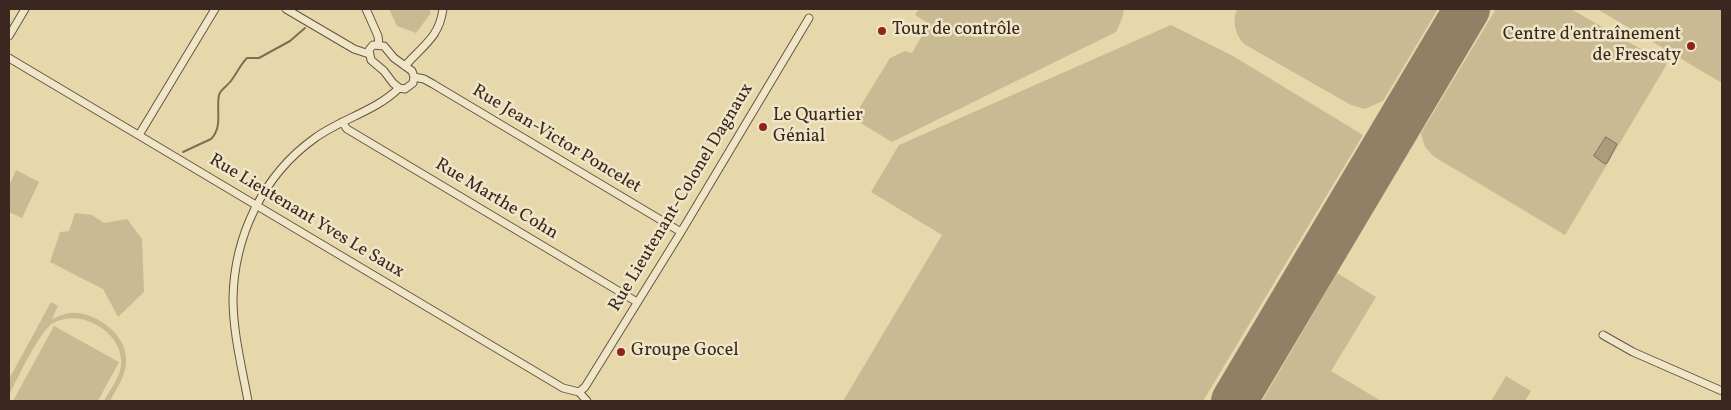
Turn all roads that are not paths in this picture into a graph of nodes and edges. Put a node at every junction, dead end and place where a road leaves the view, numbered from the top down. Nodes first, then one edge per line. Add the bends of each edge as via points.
1 (25, 9) edge
2 (215, 9) edge
3 (286, 9) edge
4 (366, 9) edge
5 (443, 9) edge
6 (809, 18) dead end
7 (9, 36) edge
8 (378, 45) junction
9 (369, 54) junction
10 (9, 59) edge
11 (405, 66) junction
12 (414, 77) junction
13 (399, 88) junction
14 (342, 122) junction
15 (139, 135) junction
16 (256, 205) junction
17 (681, 232) junction
18 (636, 302) junction
19 (1603, 335) dead end
20 (1722, 391) edge
21 (579, 392) junction
22 (248, 401) edge
23 (587, 401) edge

1 - 7 street
2 - 15 street
3 - 9 street via 354,49
4 - 8 street via 378,36
5 - 11 street via 434,36
6 - 17 street, Rue Lieutenant-Colonel Dagnaux
8 - 9 street via 373,45
8 - 11 street via 384,46
9 - 13 street
10 - 15 street, Rue Lieutenant Yves Le Saux
11 - 12 street
12 - 13 street via 413,83 405,89
12 - 17 street, Rue Jean-Victor Poncelet via 433,84
13 - 14 street via 386,99
14 - 16 street via 300,150
14 - 18 street, Rue Marthe Cohn via 348,129
15 - 16 street, Rue Lieutenant Yves Le Saux
16 - 21 street, Rue Lieutenant Yves Le Saux via 563,388
16 - 22 street via 238,261 233,299
17 - 18 street, Rue Lieutenant-Colonel Dagnaux
18 - 21 street, Rue Lieutenant-Colonel Dagnaux
19 - 20 street via 1633,352
21 - 23 street, Rue Lieutenant Yves Le Saux

